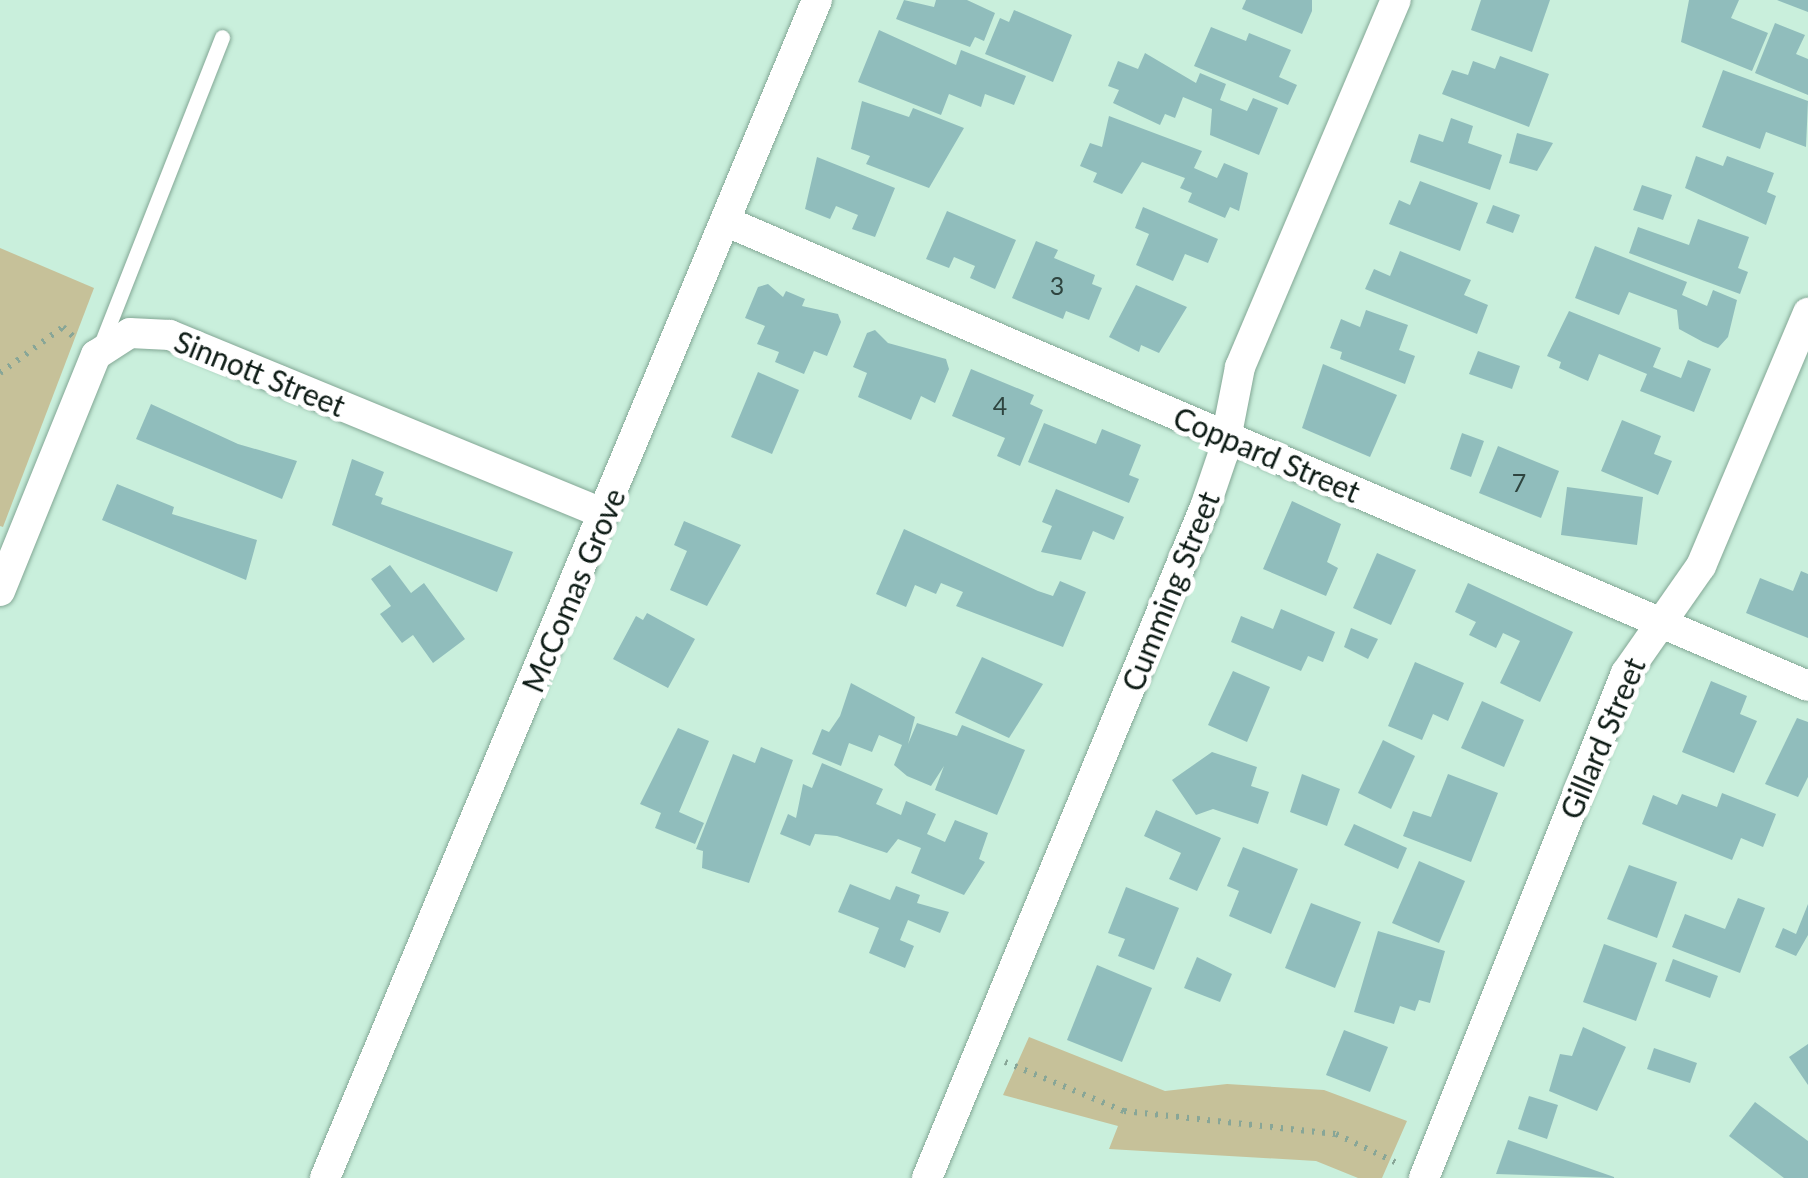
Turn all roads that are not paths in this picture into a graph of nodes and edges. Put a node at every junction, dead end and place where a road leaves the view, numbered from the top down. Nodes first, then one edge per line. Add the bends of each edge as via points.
1 (818, 0) edge
2 (1396, 0) edge
3 (222, 37) dead end
4 (726, 222) junction
5 (1808, 313) edge
6 (96, 355) junction
7 (1227, 436) junction
8 (604, 514) junction
9 (0, 590) edge
10 (1661, 623) junction
11 (1808, 686) edge
12 (1424, 1177) edge
13 (325, 1178) edge
14 (927, 1178) edge

1 - 4 street, McComas Grove
2 - 7 street, Cumming Street via 1240,367
3 - 6 lane
4 - 7 street, Coppard Street
4 - 8 street, McComas Grove
5 - 10 street, Gillard Street via 1701,566
6 - 8 street, Sinnott Street via 130,333 170,334
6 - 9 street
7 - 10 street, Coppard Street
7 - 14 street, Cumming Street via 1205,507
8 - 13 street, McComas Grove
10 - 11 street, Coppard Street
10 - 12 street, Gillard Street via 1626,673

